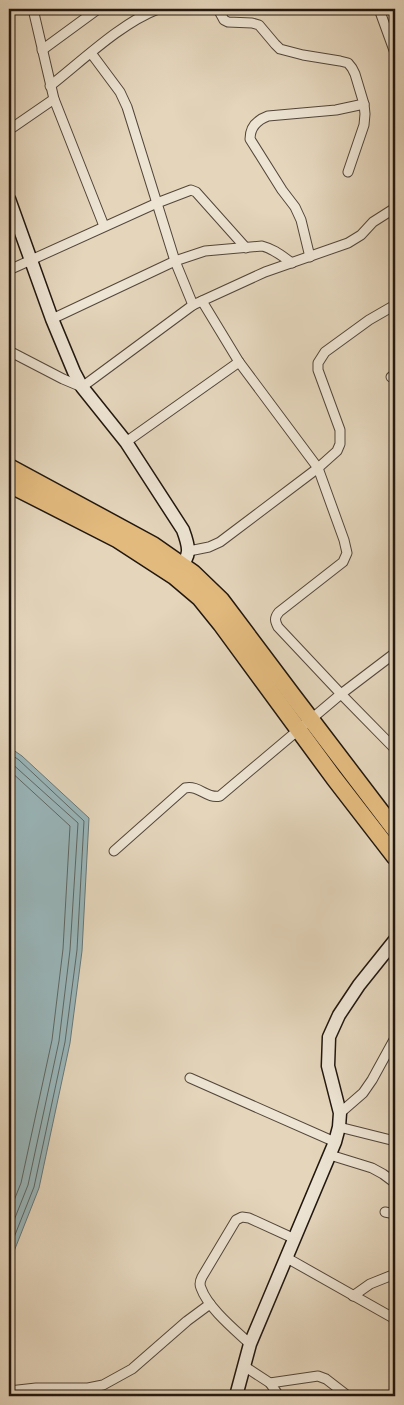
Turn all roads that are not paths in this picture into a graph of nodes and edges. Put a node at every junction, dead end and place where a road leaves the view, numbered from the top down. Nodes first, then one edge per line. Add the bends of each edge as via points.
1 (33, 9) edge
2 (98, 9) edge
3 (158, 9) edge
4 (218, 9) edge
5 (379, 9) edge
6 (42, 50) junction
7 (91, 53) junction
8 (395, 53) edge
9 (50, 86) junction
10 (54, 99) junction
11 (364, 104) junction
12 (9, 130) edge
13 (348, 172) dead end
14 (9, 199) edge
15 (157, 203) junction
16 (395, 208) edge
17 (104, 226) junction
18 (246, 248) junction
19 (310, 257) junction
20 (31, 259) junction
21 (175, 261) junction
22 (292, 263) junction
23 (9, 270) edge
24 (202, 301) junction
25 (193, 305) junction
26 (395, 305) edge
27 (52, 319) junction
28 (9, 351) edge
29 (238, 362) junction
30 (82, 387) junction
31 (126, 442) junction
32 (9, 466) edge
33 (318, 468) junction
34 (9, 484) edge
35 (182, 564) junction
36 (395, 653) edge
37 (342, 694) junction
38 (305, 724) junction
39 (395, 750) edge
40 (395, 830) edge
41 (114, 851) dead end
42 (395, 857) edge
43 (395, 940) edge
44 (395, 1038) edge
45 (190, 1078) dead end
46 (340, 1113) junction
47 (339, 1127) junction
48 (395, 1141) edge
49 (336, 1142) junction
50 (330, 1155) junction
51 (395, 1182) edge
52 (385, 1212) dead end
53 (395, 1214) edge
54 (296, 1239) junction
55 (287, 1258) junction
56 (395, 1274) edge
57 (353, 1296) junction
58 (210, 1304) junction
59 (395, 1319) edge
60 (250, 1344) junction
61 (244, 1366) junction
62 (270, 1383) junction
63 (104, 1385) junction
64 (9, 1391) edge
65 (102, 1396) edge
66 (236, 1396) edge
67 (279, 1396) edge
68 (348, 1396) edge

1 - 6 street
2 - 6 street
3 - 7 street via 147,13
4 - 11 street via 228,22 259,25 280,49 348,63 355,74
5 - 8 street
6 - 9 street
7 - 9 street
7 - 15 street via 120,92
9 - 10 street
10 - 12 street
10 - 17 street
11 - 13 street via 364,125
11 - 19 street via 268,116 250,132 250,139 295,207
14 - 20 street
15 - 17 street
15 - 18 street via 187,190 196,192
15 - 21 street
16 - 19 street via 348,243
17 - 20 street
18 - 21 street via 205,251
18 - 22 street via 269,248
19 - 22 street
20 - 23 street
20 - 27 street
21 - 25 street
21 - 27 street
22 - 24 street
24 - 25 street
24 - 29 street
25 - 30 street
26 - 33 street via 325,352 318,363 341,437 337,451
27 - 30 street
28 - 30 street
29 - 31 street
29 - 33 street
30 - 31 street
31 - 35 street via 183,530 188,542
32 - 35 highway
33 - 35 street via 220,542
33 - 37 street via 344,540 346,557 344,562 279,612 275,621
34 - 35 highway via 117,539
35 - 38 highway via 226,605 292,696
36 - 37 street
37 - 38 street
37 - 39 street
38 - 40 highway
38 - 41 street via 220,796 192,787 185,788
38 - 42 highway via 334,778
43 - 46 street via 354,992 329,1037 328,1066
44 - 46 street via 363,1093
45 - 49 street
46 - 47 street
47 - 48 street
47 - 49 street
49 - 50 street
50 - 51 street via 372,1168
50 - 54 street
52 - 53 street
54 - 55 street
54 - 58 street via 249,1218 236,1220 200,1282
55 - 57 street
55 - 60 street
56 - 57 street via 370,1284
57 - 59 street
58 - 60 street
58 - 63 street via 132,1369
60 - 61 street
61 - 62 street
61 - 66 street
62 - 67 street
62 - 68 street via 318,1376
63 - 64 street
63 - 65 street

